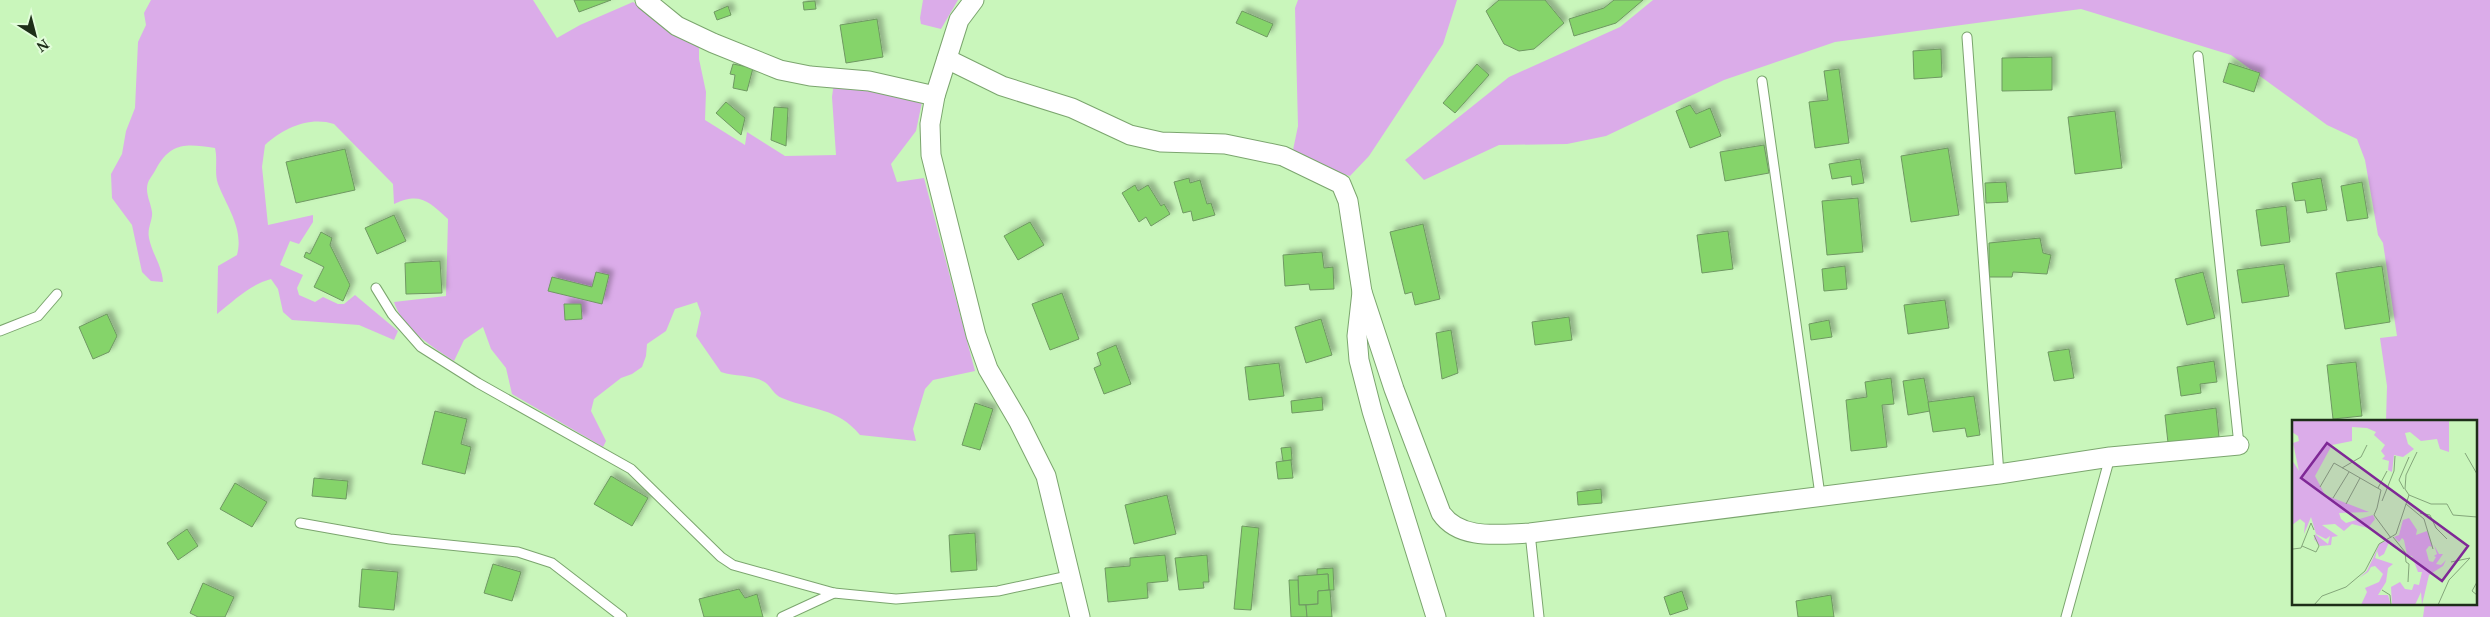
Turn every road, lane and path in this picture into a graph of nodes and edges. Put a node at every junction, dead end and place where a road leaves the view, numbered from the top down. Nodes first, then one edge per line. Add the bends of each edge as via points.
1 (645, 0) edge
2 (974, 0) edge
3 (1967, 37) dead end
4 (2198, 56) dead end
5 (947, 59) junction
6 (1762, 81) dead end
7 (935, 96) junction
8 (376, 288) dead end
9 (1362, 292) junction
10 (57, 294) dead end
11 (0, 331) edge
12 (2239, 445) joint
13 (2110, 457) junction
14 (1999, 474) junction
15 (1820, 495) junction
16 (300, 523) dead end
17 (1530, 533) junction
18 (1068, 576) junction
19 (834, 593) junction
20 (622, 617) edge
21 (782, 617) edge
22 (1080, 617) edge
23 (1436, 617) edge
24 (1539, 617) edge
25 (2066, 617) edge

1 - 7 street via 677,26 780,70 869,81
2 - 5 street via 959,20
3 - 14 lane
4 - 12 lane
5 - 7 street
5 - 9 street via 1002,86 1072,108 1130,135 1161,142 1225,144 1283,156 1341,184 1348,201
6 - 15 lane
7 - 18 street via 930,124 931,155 976,335 988,369 1046,476
8 - 19 lane via 392,314 421,347 631,469 720,558 733,565
9 - 17 street via 1441,513 1448,523 1462,530
9 - 23 street via 1357,336 1359,360
10 - 11 lane via 38,316
12 - 13 street
13 - 14 street
13 - 25 lane
14 - 15 street
15 - 17 street
16 - 20 lane via 390,539 518,552 552,563
17 - 24 lane
18 - 19 lane via 998,591 896,599
18 - 22 street
19 - 21 lane

